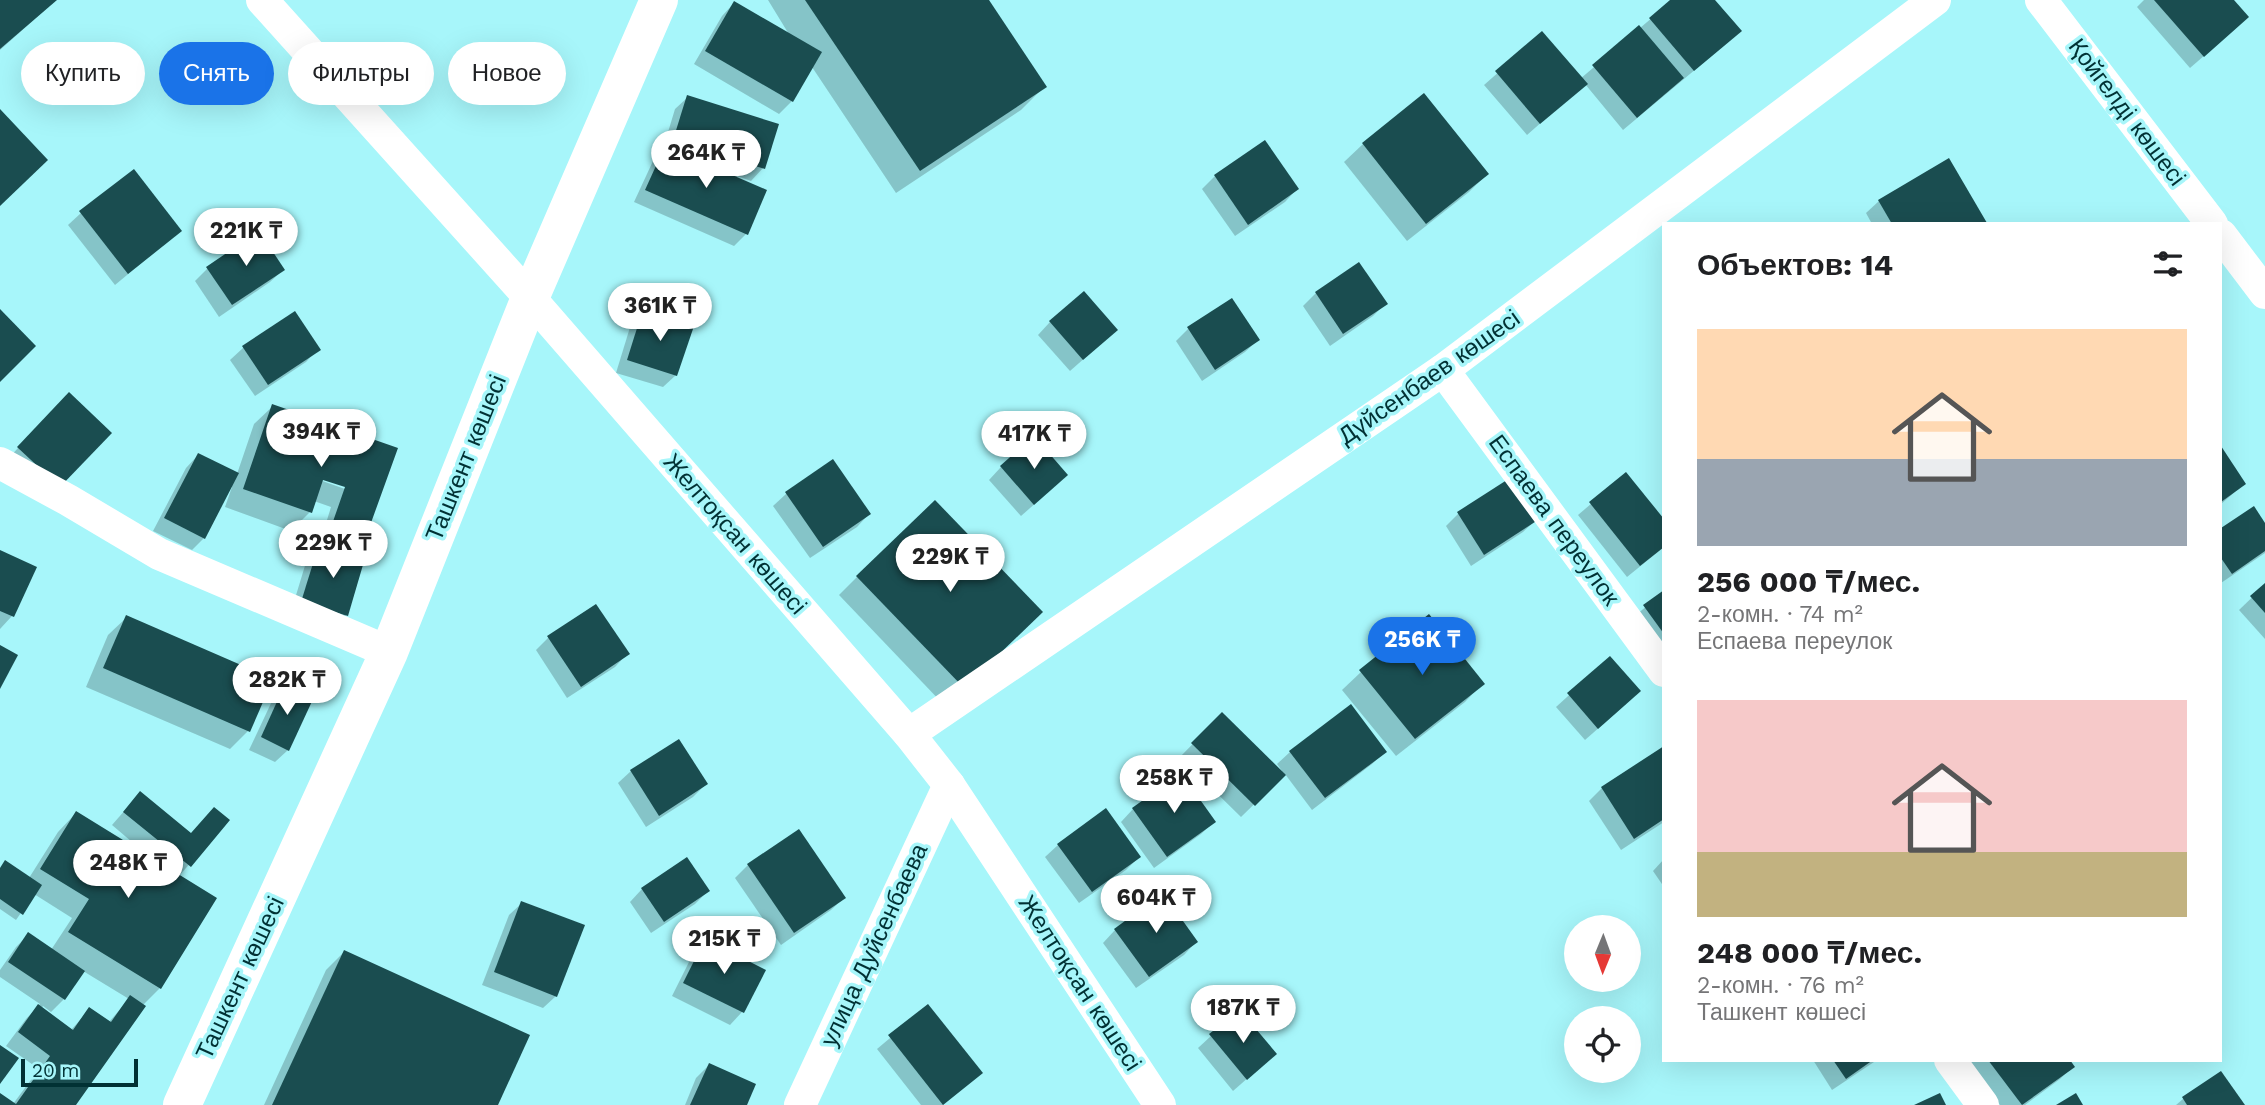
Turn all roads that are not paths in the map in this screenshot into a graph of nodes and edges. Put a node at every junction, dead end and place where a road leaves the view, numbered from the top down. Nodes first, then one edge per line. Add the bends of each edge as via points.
1 (262, 0) edge
2 (659, 0) edge
3 (1935, 0) edge
4 (2041, 0) edge
5 (2210, 222) edge
6 (2222, 236) edge
7 (2265, 293) edge
8 (530, 298) junction
9 (1443, 370) junction
10 (0, 463) edge
11 (390, 652) junction
12 (1662, 668) edge
13 (909, 734) junction
14 (949, 785) junction
15 (1951, 1062) edge
16 (181, 1105) edge
17 (800, 1105) edge
18 (1160, 1105) edge
19 (1983, 1105) edge

1 - 8 street, Желтоқсан көшесі
2 - 8 main road, Ташкент көшесі
3 - 9 street, Дүйсенбаев көшесі
4 - 5 street, Қойгелді көшесі
6 - 7 street
8 - 11 main road, Ташкент көшесі
8 - 13 street, Желтоқсан көшесі
9 - 12 street, Еспаева переулок
9 - 13 street, Дүйсенбаев көшесі
10 - 11 street via 159,554
11 - 16 main road, Ташкент көшесі
13 - 14 street, Желтоқсан көшесі
14 - 17 street, улица Дуйсенбаева
14 - 18 street, Желтоқсан көшесі
15 - 19 street

